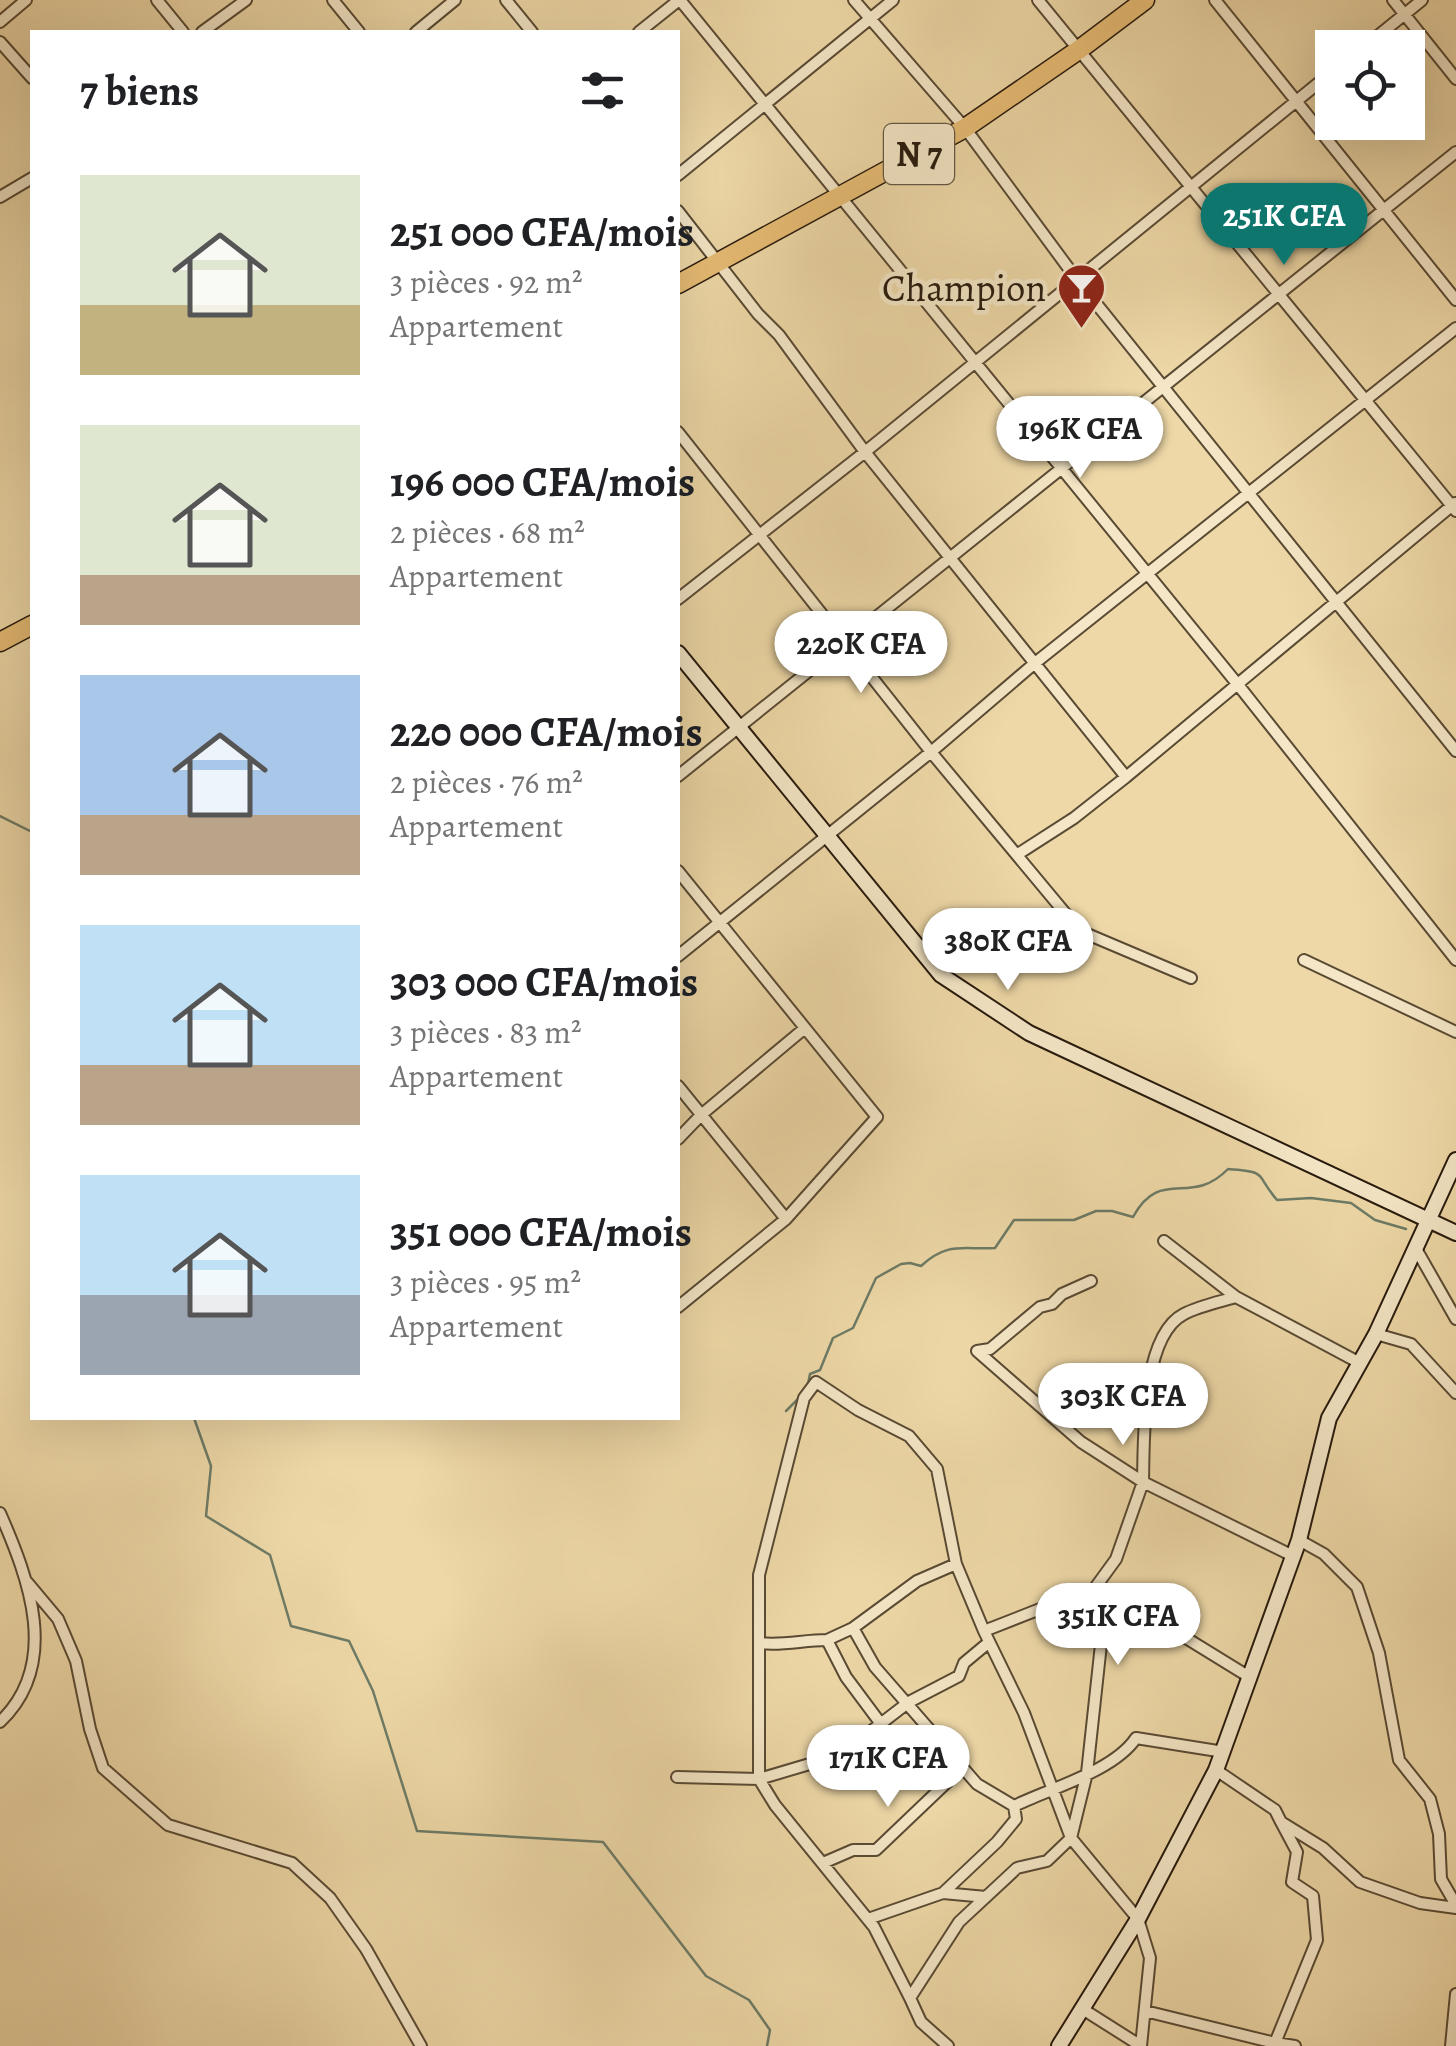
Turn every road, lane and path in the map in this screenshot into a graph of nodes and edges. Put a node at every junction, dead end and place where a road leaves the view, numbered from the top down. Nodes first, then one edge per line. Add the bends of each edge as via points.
1 (26, 0) edge
2 (156, 0) edge
3 (246, 0) edge
4 (333, 0) edge
5 (455, 0) edge
6 (506, 0) edge
7 (680, 0) edge
8 (854, 0) edge
9 (893, 0) edge
10 (1038, 0) edge
11 (1145, 0) edge
12 (1214, 0) edge
13 (1392, 0) edge
14 (1422, 0) edge
15 (1404, 14) junction
16 (870, 18) junction
17 (0, 22) edge
18 (180, 30) edge
19 (205, 30) edge
20 (357, 30) edge
21 (418, 30) edge
22 (530, 30) edge
23 (642, 30) edge
24 (1385, 30) edge
25 (0, 42) edge
26 (1080, 49) junction
27 (30, 76) edge
28 (1456, 78) edge
29 (1315, 86) edge
30 (1297, 101) junction
31 (764, 105) junction
32 (965, 128) junction
33 (1456, 152) edge
34 (680, 173) edge
35 (30, 179) edge
36 (1191, 186) junction
37 (0, 197) edge
38 (842, 197) junction
39 (1383, 208) junction
40 (680, 212) edge
41 (718, 262) junction
42 (1078, 280) junction
43 (680, 283) edge
44 (1278, 292) junction
45 (1456, 300) edge
46 (1456, 328) edge
47 (974, 363) junction
48 (1164, 388) junction
49 (1366, 400) junction
50 (680, 435) edge
51 (866, 452) junction
52 (1062, 470) junction
53 (1248, 492) junction
54 (1455, 506) edge
55 (760, 536) junction
56 (951, 559) junction
57 (1148, 574) junction
58 (680, 597) edge
59 (1338, 601) junction
60 (30, 626) edge
61 (0, 642) edge
62 (845, 643) junction
63 (680, 655) edge
64 (1035, 663) junction
65 (1239, 686) junction
66 (737, 726) junction
67 (1456, 750) edge
68 (931, 752) junction
69 (680, 774) edge
70 (1126, 777) junction
71 (826, 834) junction
72 (1018, 854) junction
73 (680, 873) edge
74 (720, 922) junction
75 (680, 954) edge
76 (1304, 960) dead end
77 (1456, 960) edge
78 (1191, 978) dead end
79 (805, 1028) junction
80 (1456, 1032) edge
81 (680, 1088) edge
82 (701, 1114) junction
83 (680, 1137) edge
84 (1456, 1160) edge
85 (786, 1219) junction
86 (1428, 1220) junction
87 (1456, 1234) edge
88 (1164, 1241) dead end
89 (1415, 1246) junction
90 (1091, 1282) dead end
91 (1236, 1297) junction
92 (680, 1302) edge
93 (1456, 1319) edge
94 (1376, 1334) junction
95 (1358, 1362) junction
96 (1456, 1393) edge
97 (1143, 1482) junction
98 (0, 1513) edge
99 (1299, 1540) junction
100 (1293, 1556) junction
101 (956, 1564) junction
102 (27, 1582) junction
103 (1092, 1592) junction
104 (852, 1628) junction
105 (986, 1637) junction
106 (827, 1640) junction
107 (759, 1643) junction
108 (1251, 1678) junction
109 (909, 1702) junction
110 (0, 1722) edge
111 (881, 1724) junction
112 (1224, 1752) junction
113 (962, 1768) junction
114 (1216, 1770) junction
115 (1087, 1773) junction
116 (677, 1777) dead end
117 (760, 1778) junction
118 (1052, 1787) junction
119 (1014, 1806) junction
120 (1281, 1822) junction
121 (1071, 1838) junction
122 (823, 1863) junction
123 (942, 1893) junction
124 (986, 1897) junction
125 (1456, 1906) edge
126 (868, 1919) junction
127 (1138, 1920) junction
128 (1456, 1994) edge
129 (910, 1998) junction
130 (1080, 2008) junction
131 (1144, 2011) junction
132 (1275, 2045) edge
133 (421, 2046) edge
134 (948, 2046) edge
135 (1059, 2046) edge
136 (1141, 2046) edge
137 (1295, 2046) edge
138 (1451, 2046) edge

1 - 17 street
2 - 18 street
3 - 19 street
4 - 20 street
5 - 21 street
6 - 22 street
7 - 23 street
7 - 31 street
8 - 16 street
9 - 16 street
10 - 26 street
11 - 26 highway, N 7
12 - 30 street
13 - 15 street
14 - 15 street
15 - 24 street
15 - 28 street
16 - 31 street
16 - 32 street
25 - 27 street
26 - 32 highway, N 7
26 - 36 street
29 - 30 street
30 - 36 street
30 - 39 street
31 - 34 street
31 - 38 street
32 - 38 highway, N 7
32 - 42 street
33 - 39 street
35 - 37 street
36 - 42 street
36 - 44 street
38 - 41 highway, N 7
38 - 47 street
39 - 44 street
39 - 45 street
40 - 41 street
41 - 43 highway, N 7
41 - 51 street
42 - 47 street
42 - 48 street
44 - 48 street
44 - 49 street
46 - 49 street
47 - 51 street
47 - 52 street
48 - 52 street
48 - 53 street
49 - 53 street
49 - 54 street
50 - 55 street
51 - 55 street
51 - 56 street
52 - 56 street
52 - 57 street
53 - 57 street
53 - 59 street
54 - 59 street
55 - 58 street
55 - 62 street
56 - 62 street
56 - 64 street
57 - 64 street
57 - 65 street
59 - 65 street
59 - 67 street
60 - 61 highway
62 - 66 street
62 - 68 street
63 - 66 street
64 - 68 street
64 - 70 street
65 - 70 street
65 - 77 street
66 - 69 street
66 - 71 street
68 - 71 street
68 - 72 street
70 - 72 street
71 - 74 street
71 - 86 street via 941,975 1028,1033
72 - 78 street via 1080,931
73 - 74 street
74 - 75 street
74 - 79 street
76 - 80 street
79 - 82 street
79 - 85 street via 877,1116
81 - 82 street
82 - 83 street
82 - 85 street
84 - 86 street
85 - 92 street
86 - 87 street
86 - 89 street
88 - 91 street
89 - 93 street
89 - 94 street
90 - 97 street via 1040,1307 990,1350 977,1350 1081,1442
91 - 95 street
91 - 97 street via 1181,1315 1160,1339 1144,1413
94 - 95 street
94 - 96 street via 1411,1344
95 - 99 street via 1329,1418
97 - 100 street
97 - 103 street via 1116,1559
98 - 102 street
99 - 100 street
99 - 125 street via 1357,1586 1379,1654 1398,1760 1430,1799 1441,1879
100 - 108 street
101 - 104 street via 918,1580
101 - 105 street
101 - 107 street via 936,1469 909,1436 816,1382 804,1398 759,1575
102 - 110 street via 36,1637 31,1674
102 - 133 street via 58,1620 76,1661 103,1768 168,1825 292,1863 330,1898 366,1949
103 - 105 street
103 - 108 street via 1160,1622
103 - 115 street via 1103,1626
104 - 106 street
104 - 109 street
105 - 109 street via 959,1676
105 - 118 street
106 - 107 street
106 - 111 street
107 - 117 street
108 - 112 street
109 - 111 street
109 - 113 street
111 - 117 street via 840,1755
112 - 114 street
112 - 115 street via 1136,1738 1112,1763
113 - 119 street
113 - 122 street via 876,1850 853,1850
114 - 120 street via 1275,1810
114 - 127 street
115 - 118 street
115 - 121 street
116 - 117 street
117 - 122 street
118 - 119 street
118 - 121 street
119 - 123 street via 1016,1819 997,1842
120 - 125 street via 1360,1882 1420,1903
120 - 132 street via 1297,1852 1292,1882 1314,1896 1317,1940
121 - 124 street via 1047,1860 1016,1868
121 - 127 street
122 - 126 street
123 - 124 street
123 - 126 street
124 - 129 street via 959,1922
126 - 129 street
127 - 130 street
127 - 131 street via 1150,1958
128 - 138 street
129 - 134 street via 921,2022
130 - 135 street
130 - 136 street
131 - 132 street
131 - 136 street
132 - 137 street

